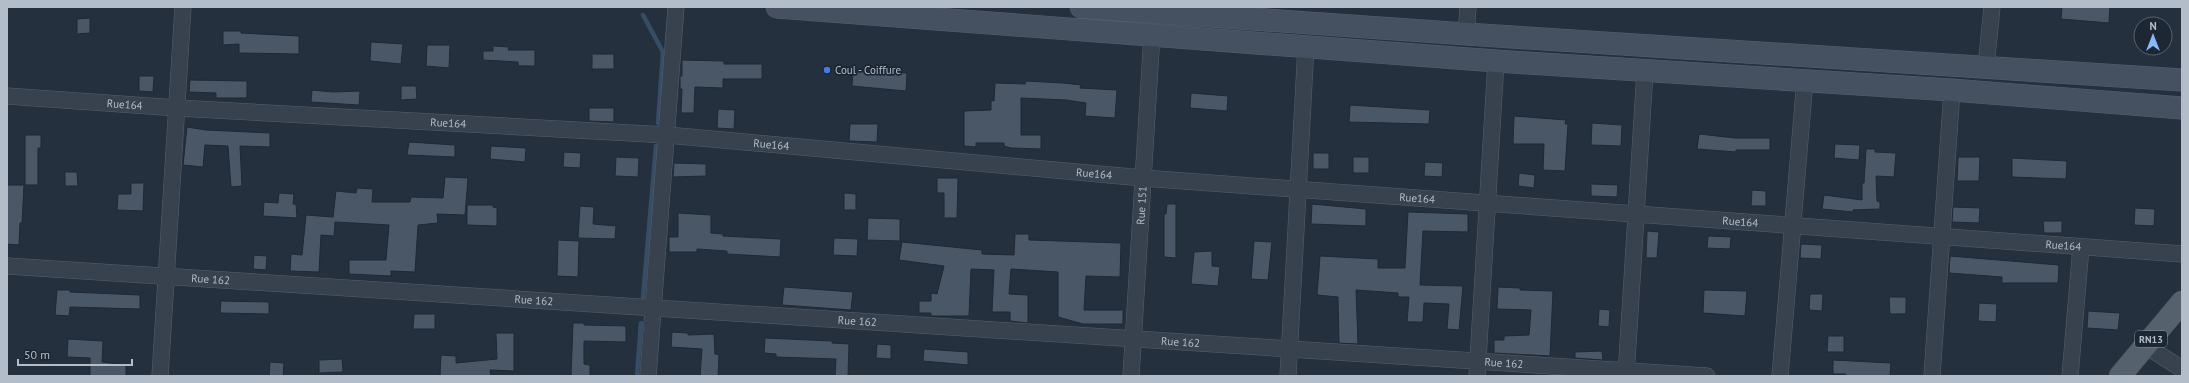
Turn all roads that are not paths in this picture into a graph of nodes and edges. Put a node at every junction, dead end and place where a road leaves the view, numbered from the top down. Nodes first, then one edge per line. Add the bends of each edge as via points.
1 (183, 7) edge
2 (676, 7) edge
3 (777, 7) edge
4 (1081, 7) edge
5 (1468, 7) edge
6 (1992, 7) edge
7 (1136, 9) edge
8 (1152, 34) junction
9 (1466, 34) junction
10 (1306, 46) junction
11 (1496, 61) junction
12 (1986, 67) junction
13 (1645, 71) junction
14 (1805, 80) junction
15 (2182, 80) edge
16 (1952, 90) junction
17 (7, 96) edge
18 (177, 108) junction
19 (2182, 108) edge
20 (667, 135) junction
21 (1143, 178) junction
22 (1298, 190) junction
23 (1487, 204) junction
24 (1636, 214) junction
25 (1793, 226) junction
26 (1942, 237) junction
27 (2081, 247) junction
28 (2182, 254) edge
29 (7, 266) edge
30 (166, 277) junction
31 (2182, 302) edge
32 (653, 308) junction
33 (1133, 339) junction
34 (2146, 346) junction
35 (1289, 349) junction
36 (1478, 369) edge
37 (2182, 369) edge
38 (1626, 373) edge
39 (160, 376) edge
40 (648, 376) edge
41 (1131, 376) edge
42 (1288, 376) edge
43 (1707, 376) edge
44 (1780, 376) edge
45 (1932, 376) edge
46 (2070, 376) edge
47 (2120, 376) edge

1 - 18 street
2 - 20 street
3 - 8 main road
4 - 7 main road
5 - 9 street
6 - 12 street
7 - 9 main road
8 - 10 main road
8 - 21 street, Rue 151
9 - 12 main road
10 - 11 main road
10 - 22 street
11 - 13 main road
11 - 23 street
12 - 15 main road
13 - 14 main road
13 - 24 street
14 - 16 main road
14 - 25 street
16 - 19 main road
16 - 26 street
17 - 18 street, Rue164
18 - 20 street, Rue164
18 - 30 street
20 - 21 street, Rue164
20 - 32 street
21 - 22 street, Rue164
21 - 33 street, Rue 151
22 - 23 street, Rue164
22 - 35 street
23 - 24 street, Rue164
23 - 36 street
24 - 25 street, Rue164
24 - 38 street
25 - 26 street, Rue164
25 - 44 street
26 - 27 street, Rue164
26 - 45 street
27 - 28 street, Rue164
27 - 46 street
29 - 30 street, Rue 162
30 - 32 street, Rue 162
30 - 39 street
31 - 34 main road, RN13
32 - 33 street, Rue 162
32 - 40 street
33 - 35 street, Rue 162
33 - 41 street, Rue 151
34 - 37 street
34 - 47 main road, RN13
35 - 36 street, Rue 162
35 - 42 street
36 - 38 street, Rue 162
38 - 43 street, Rue 162

